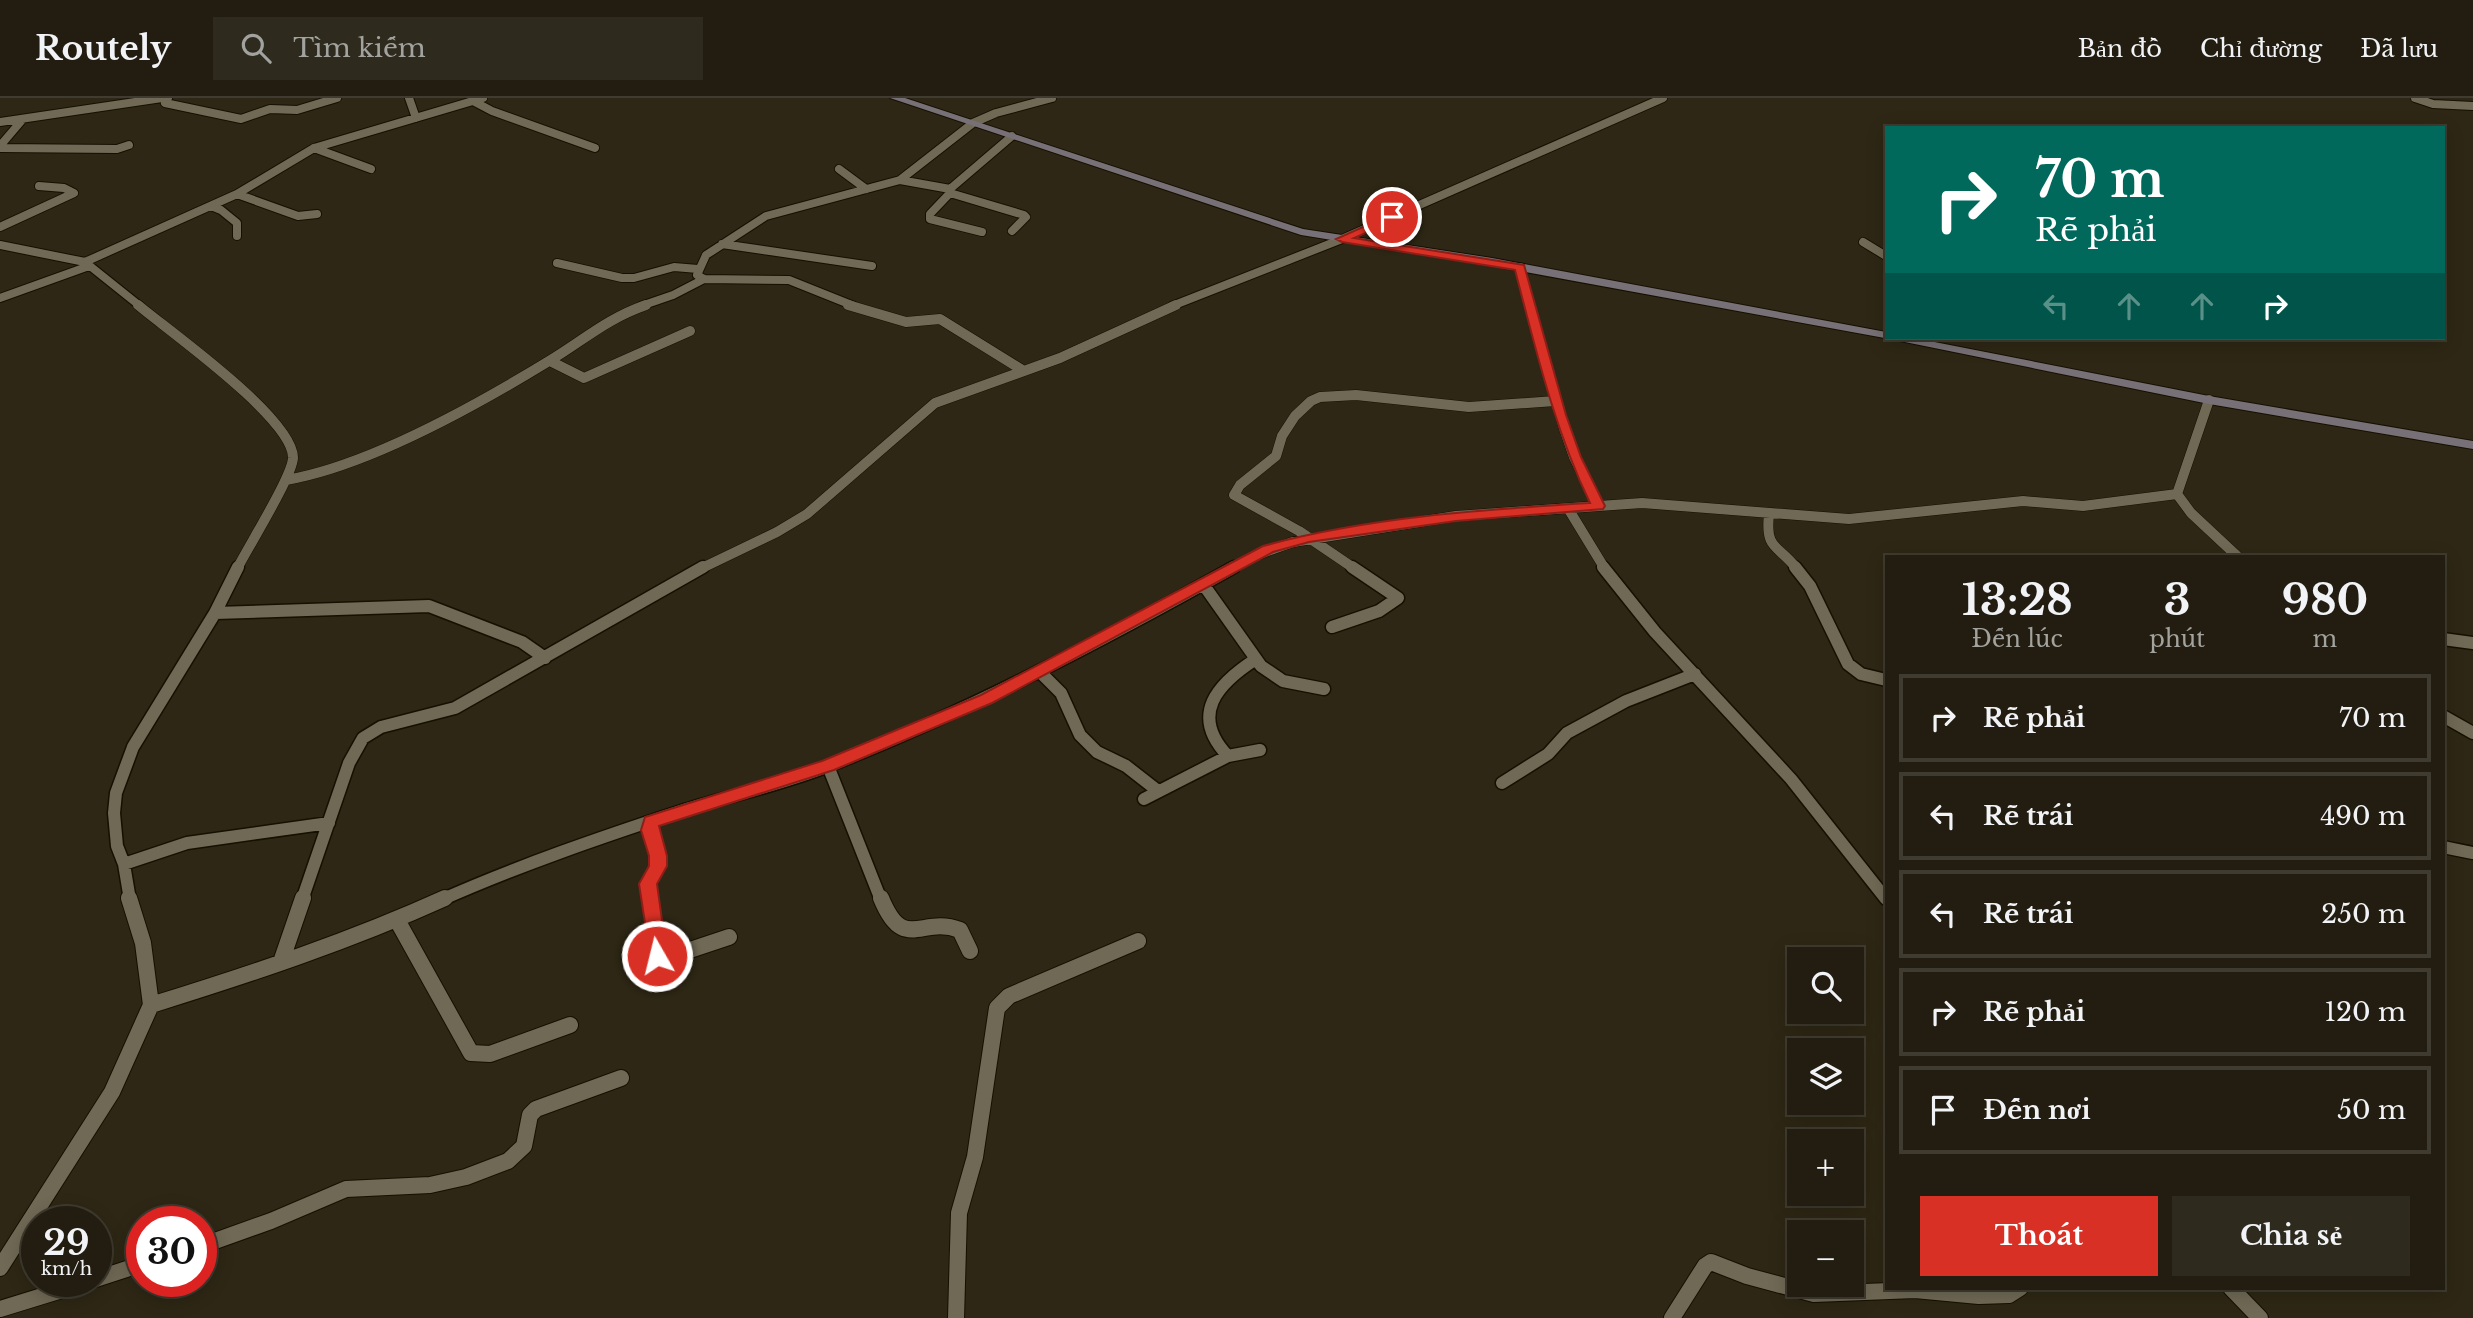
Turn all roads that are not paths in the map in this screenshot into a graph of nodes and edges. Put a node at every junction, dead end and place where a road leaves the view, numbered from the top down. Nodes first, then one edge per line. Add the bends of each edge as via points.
1 (162, 98) edge
2 (168, 98) edge
3 (337, 98) edge
4 (409, 98) edge
5 (483, 98) edge
6 (895, 98) edge
7 (1052, 98) edge
8 (1663, 98) edge
9 (2415, 98) edge
10 (472, 101) junction
11 (2473, 106) edge
12 (416, 118) junction
13 (23, 119) junction
14 (0, 122) edge
15 (973, 123) junction
16 (1012, 136) junction
17 (129, 145) dead end
18 (0, 147) edge
19 (314, 148) junction
20 (594, 148) dead end
21 (370, 169) dead end
22 (839, 169) dead end
23 (900, 180) junction
24 (39, 186) dead end
25 (866, 189) junction
26 (950, 191) junction
27 (237, 194) junction
28 (211, 206) junction
29 (317, 214) dead end
30 (0, 227) edge
31 (1012, 231) dead end
32 (982, 232) dead end
33 (237, 236) dead end
34 (1342, 239) junction
35 (1863, 242) dead end
36 (0, 244) edge
37 (722, 244) junction
38 (1885, 256) edge
39 (557, 263) dead end
40 (87, 264) junction
41 (872, 266) dead end
42 (1520, 267) junction
43 (698, 269) junction
44 (704, 279) junction
45 (0, 298) edge
46 (690, 331) dead end
47 (1885, 336) edge
48 (1929, 341) edge
49 (550, 360) junction
50 (1024, 371) junction
51 (2208, 400) junction
52 (1555, 401) junction
53 (2473, 445) edge
54 (286, 480) junction
55 (2177, 494) junction
56 (1598, 506) junction
57 (1569, 510) junction
58 (1769, 514) junction
59 (1309, 538) junction
60 (2236, 555) edge
61 (1203, 584) junction
62 (215, 613) junction
63 (1332, 627) dead end
64 (2445, 639) edge
65 (2473, 643) edge
66 (545, 658) junction
67 (1256, 659) junction
68 (1040, 672) junction
69 (1695, 674) junction
70 (1885, 680) edge
71 (1324, 689) dead end
72 (2445, 717) edge
73 (2473, 733) edge
74 (1260, 750) dead end
75 (1228, 755) junction
76 (828, 765) junction
77 (1502, 783) dead end
78 (1158, 791) junction
79 (1144, 799) dead end
80 (651, 821) junction
81 (329, 823) junction
82 (2445, 846) edge
83 (2473, 851) edge
84 (124, 864) junction
85 (1885, 898) edge
86 (397, 920) junction
87 (729, 937) dead end
88 (1138, 940) dead end
89 (970, 951) dead end
90 (281, 962) junction
91 (151, 1005) junction
92 (570, 1025) dead end
93 (621, 1078) dead end
94 (217, 1240) edge
95 (0, 1268) edge
96 (1915, 1290) edge
97 (1915, 1290) edge
98 (2017, 1290) edge
99 (2233, 1290) edge
100 (43, 1297) edge
101 (0, 1309) edge
102 (957, 1318) edge
103 (1672, 1318) edge
104 (2260, 1318) edge

1 - 13 street
2 - 3 street via 165,103 241,119 270,109 297,110
4 - 12 street
5 - 10 street
6 - 15 street
7 - 15 street
8 - 34 street
9 - 11 street
10 - 12 street
10 - 20 street
12 - 19 street
13 - 14 street
13 - 18 street
15 - 16 street
15 - 23 street
16 - 26 street
16 - 34 street via 1288,229
17 - 18 street via 108,149
19 - 21 street
19 - 27 street
22 - 25 street
23 - 25 street
23 - 26 street
24 - 30 street via 74,193
25 - 37 street via 779,211
26 - 31 street via 1024,215
26 - 32 street via 930,219
27 - 28 street
27 - 29 street via 298,216
28 - 33 street via 237,223
28 - 40 street
34 - 42 street
34 - 50 street via 1213,288
35 - 38 street
36 - 40 street
37 - 41 street
37 - 43 street via 706,255
39 - 43 street via 622,278 674,267
40 - 45 street
40 - 54 street via 262,406 289,442 293,458
42 - 47 street
42 - 52 street
43 - 44 street via 697,275
44 - 49 street via 617,315
44 - 50 street via 789,280 893,319 940,319
46 - 49 street via 584,377
48 - 51 street
49 - 54 street via 420,432 315,475
50 - 66 street via 934,403 807,514
51 - 53 street
51 - 55 street
52 - 56 street via 1574,457
52 - 59 street via 1469,407 1356,395 1311,401 1287,427 1272,461 1234,495
54 - 62 street
55 - 58 street via 2083,506 2024,501 1858,518
55 - 60 street
56 - 57 street
56 - 58 street via 1642,503
57 - 59 street via 1456,516
57 - 69 street via 1624,596
58 - 70 street via 1767,534 1773,546 1810,586 1848,664 1861,674
59 - 61 street via 1261,552
59 - 63 street via 1398,598 1372,615
61 - 67 street
61 - 68 street
62 - 66 street via 429,606 522,642
62 - 84 street via 133,747 118,787 114,824
64 - 65 street
66 - 81 street via 444,714 375,729 364,737 349,763
67 - 71 street via 1272,676
67 - 75 street via 1230,676 1208,711 1213,743
68 - 76 street
68 - 78 street via 1060,693 1080,735
69 - 77 street via 1626,701 1576,729 1548,754
69 - 85 street via 1782,768
72 - 73 street
74 - 75 street
75 - 78 street
76 - 80 street
76 - 89 street via 886,911 896,925 908,930 947,925 960,930
78 - 79 street
80 - 86 street via 508,870
80 - 87 street via 658,866 648,884 657,956 672,956
81 - 84 street via 187,843
81 - 90 street
82 - 83 street
84 - 91 street via 143,943
86 - 90 street
86 - 92 street via 471,1053 490,1054
88 - 102 street via 1009,996 997,1008 975,1157 960,1213
90 - 91 street
91 - 95 street via 113,1093
93 - 94 street via 536,1110 530,1115 524,1146 508,1161 429,1185 346,1189
96 - 98 street via 1979,1296 2009,1295
97 - 103 street via 1814,1294 1711,1262
99 - 104 street
100 - 101 street

